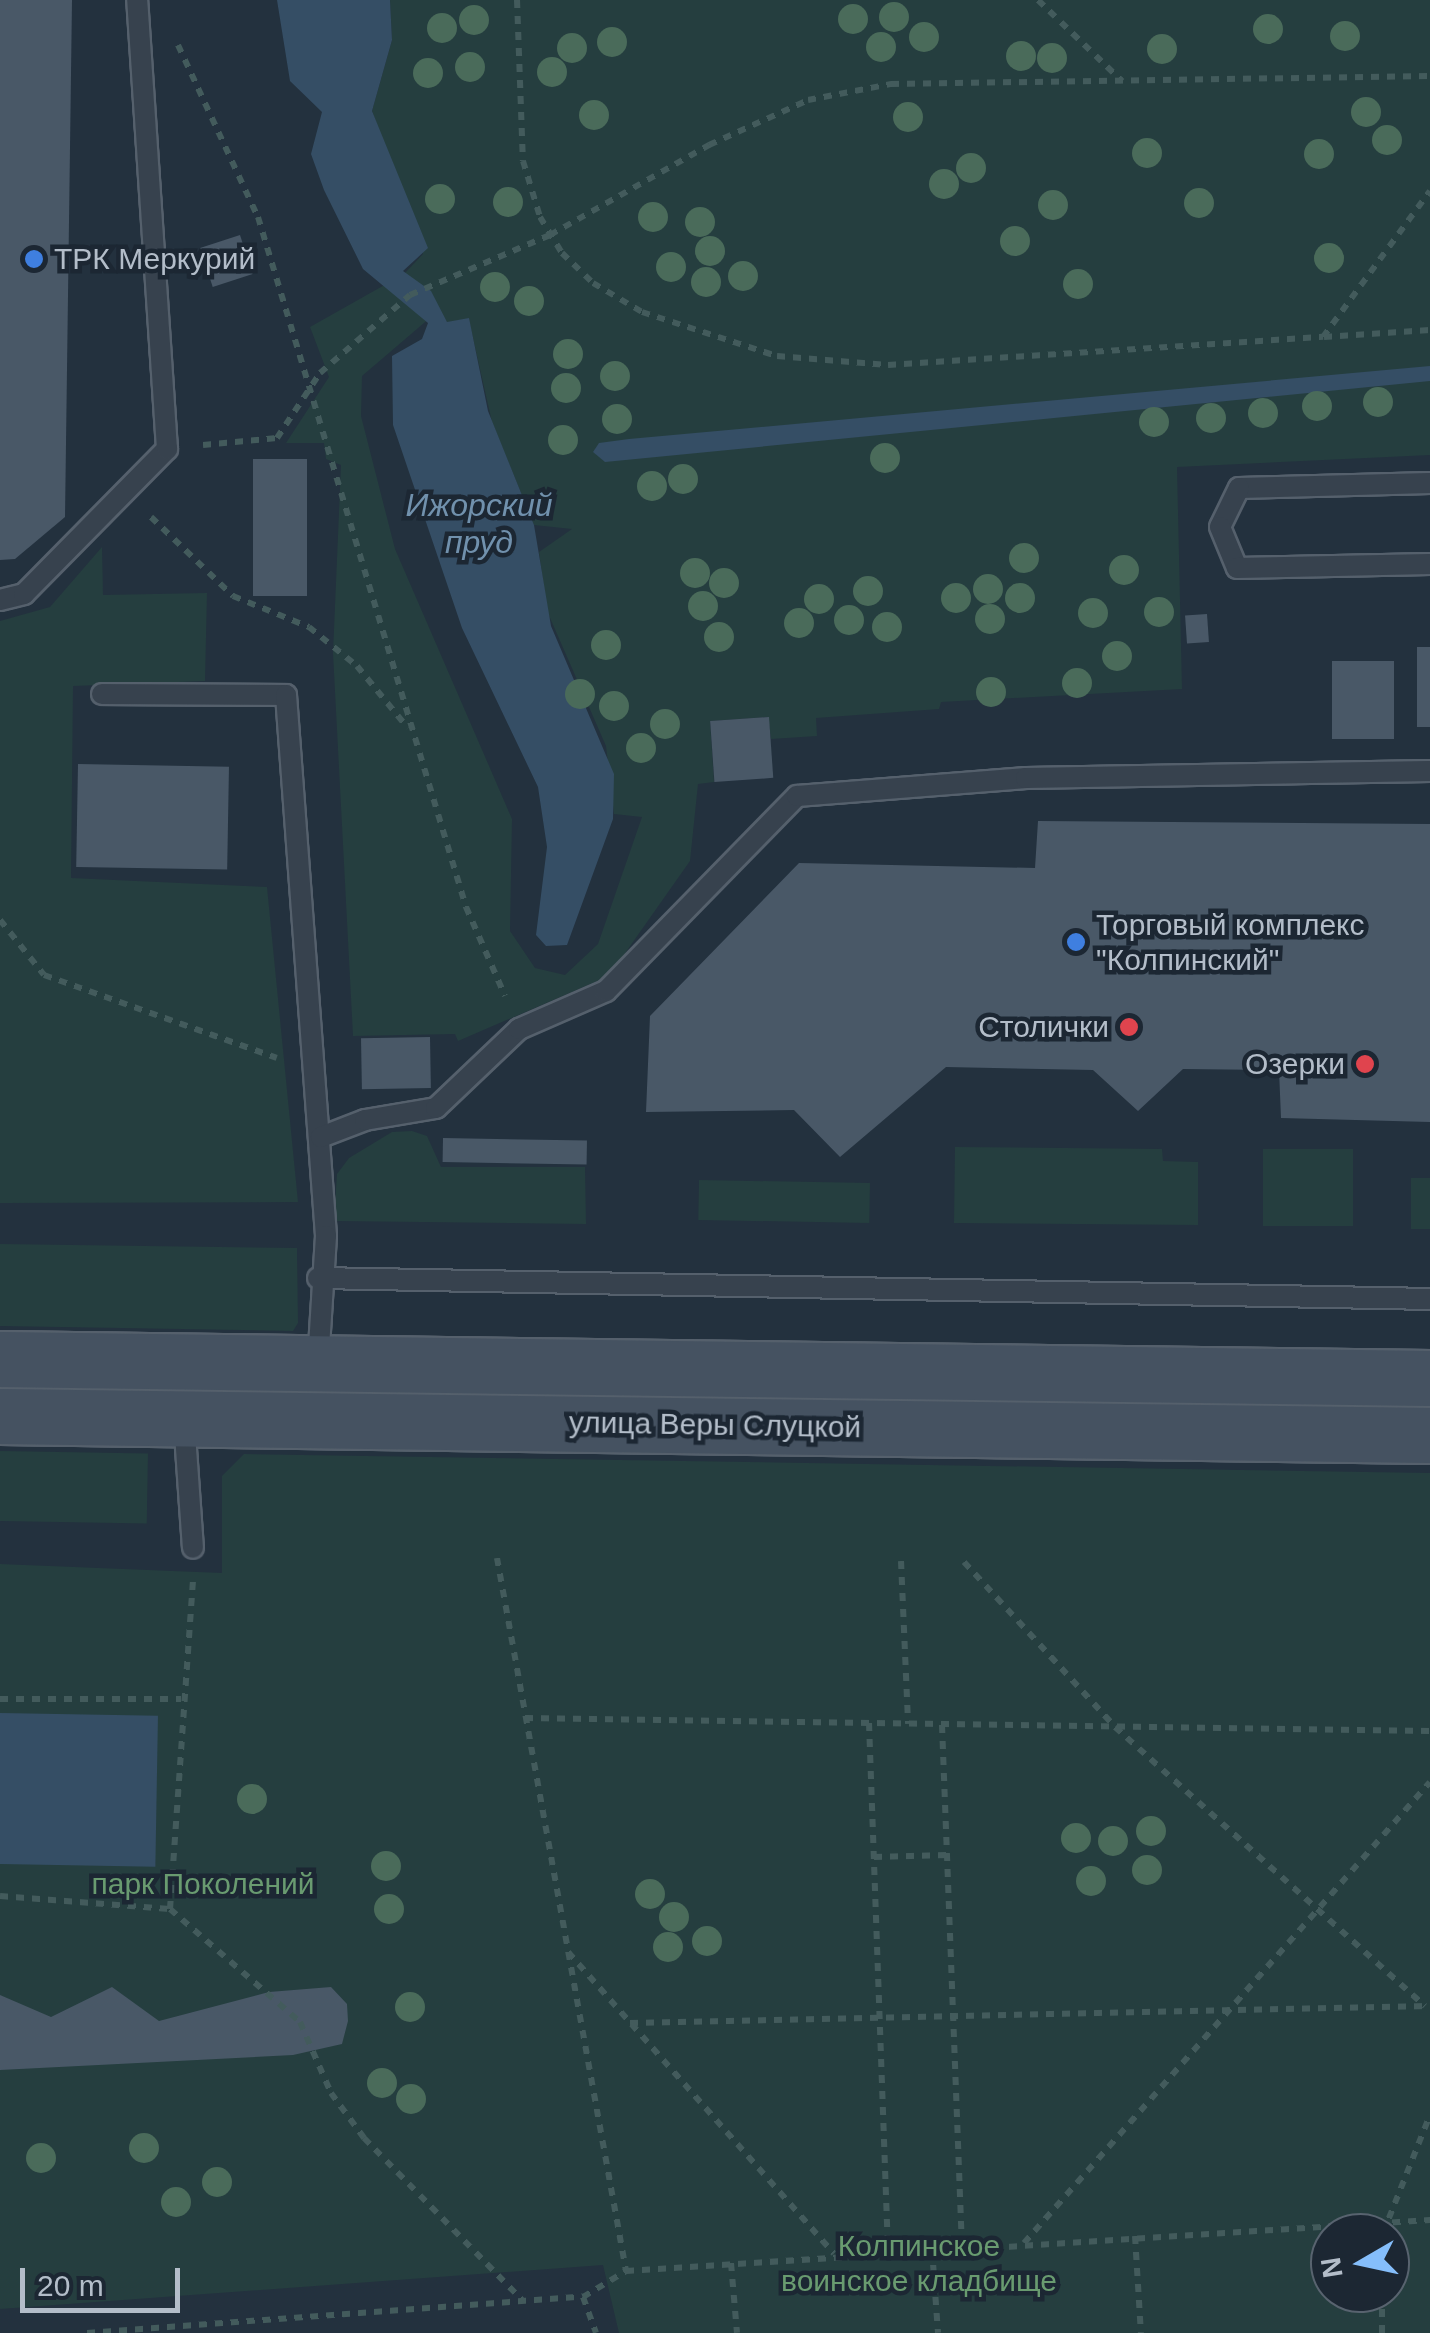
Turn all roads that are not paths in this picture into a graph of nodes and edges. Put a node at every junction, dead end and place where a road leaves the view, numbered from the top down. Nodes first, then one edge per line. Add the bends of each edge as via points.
1 (137, 0) edge
2 (1430, 483) edge
3 (1430, 564) edge
4 (0, 600) edge
5 (102, 694) dead end
6 (1430, 772) edge
7 (321, 1137) junction
8 (318, 1278) junction
9 (1430, 1298) edge
10 (0, 1358) edge
11 (318, 1362) junction
12 (1430, 1378) edge
13 (0, 1416) edge
14 (184, 1417) junction
15 (1430, 1435) edge
16 (193, 1548) road end

1 - 4 lane via 166,449 24,594
2 - 3 lane via 1239,488 1220,527 1236,568
5 - 7 lane via 286,696
6 - 7 lane via 1026,778 797,796 606,992 519,1029 436,1108 365,1120
7 - 8 lane via 326,1236
8 - 9 lane
8 - 11 lane
10 - 11 street, улица Веры Слуцкой
11 - 12 street, улица Веры Слуцкой
13 - 14 street, улица Веры Слуцкой
14 - 15 street, улица Веры Слуцкой
14 - 16 lane

